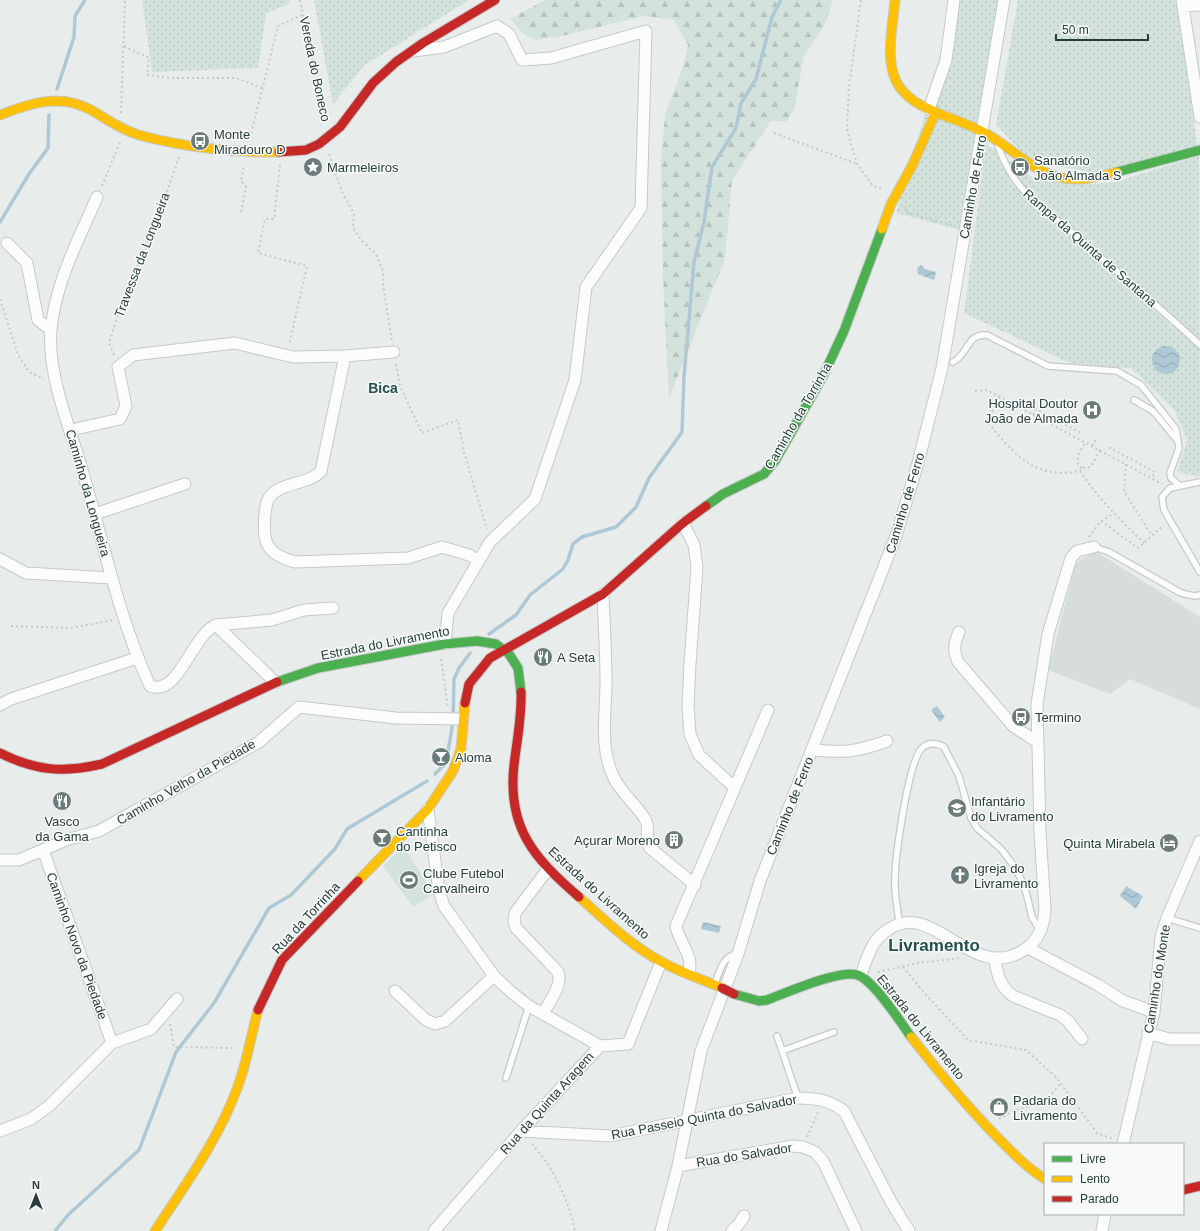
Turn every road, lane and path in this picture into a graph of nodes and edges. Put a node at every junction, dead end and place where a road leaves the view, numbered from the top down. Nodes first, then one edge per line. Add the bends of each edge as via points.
1 (125, 0) edge
2 (300, 0) edge
3 (495, 0) edge
4 (861, 0) edge
5 (895, 0) edge
6 (954, 0) edge
7 (1004, 0) edge
8 (1183, 3) edge
9 (1200, 5) edge
10 (302, 14) junction
11 (124, 46) junction
12 (412, 52) junction
13 (262, 88) junction
14 (933, 110) junction
15 (0, 115) edge
16 (1200, 117) edge
17 (126, 131) junction
18 (982, 131) junction
19 (774, 133) dead end
20 (327, 140) junction
21 (996, 140) junction
22 (184, 143) junction
23 (1200, 150) edge
24 (282, 153) junction
25 (246, 155) junction
26 (857, 164) junction
27 (896, 192) junction
28 (97, 197) joint
29 (241, 212) dead end
30 (966, 229) junction
31 (7, 243) dead end
32 (0, 299) edge
33 (51, 330) junction
34 (1200, 345) edge
35 (394, 352) junction
36 (286, 356) junction
37 (346, 356) junction
38 (953, 362) dead end
39 (119, 366) junction
40 (57, 386) junction
41 (975, 391) dead end
42 (1000, 397) junction
43 (1134, 400) dead end
44 (1033, 414) junction
45 (71, 430) junction
46 (1081, 431) dead end
47 (1096, 439) dead end
48 (1085, 442) junction
49 (1179, 442) junction
50 (1092, 446) junction
51 (1111, 447) dead end
52 (1100, 450) junction
53 (1126, 464) junction
54 (1081, 470) junction
55 (1152, 478) junction
56 (1200, 482) edge
57 (186, 484) dead end
58 (1179, 485) junction
59 (1170, 488) junction
60 (95, 514) junction
61 (1113, 514) junction
62 (1170, 520) junction
63 (1101, 521) junction
64 (683, 523) junction
65 (1092, 531) dead end
66 (1152, 536) junction
67 (490, 542) junction
68 (1144, 543) junction
69 (1094, 547) joint
70 (0, 560) edge
71 (479, 561) junction
72 (1200, 572) edge
73 (111, 578) junction
74 (603, 594) junction
75 (1200, 595) edge
76 (333, 608) dead end
77 (124, 618) junction
78 (216, 625) junction
79 (12, 626) dead end
80 (959, 632) dead end
81 (442, 645) junction
82 (504, 648) junction
83 (138, 658) junction
84 (275, 682) junction
85 (0, 705) edge
86 (768, 710) dead end
87 (450, 717) junction
88 (463, 719) junction
89 (887, 741) dead end
90 (1037, 742) junction
91 (813, 750) junction
92 (0, 753) edge
93 (735, 788) junction
94 (428, 809) junction
95 (1200, 841) edge
96 (43, 850) junction
97 (0, 860) edge
98 (548, 869) junction
99 (695, 885) junction
100 (1167, 918) junction
101 (900, 923) junction
102 (1200, 928) edge
103 (1042, 932) junction
104 (1028, 948) junction
105 (967, 958) dead end
106 (995, 959) junction
107 (661, 962) junction
108 (903, 967) junction
109 (688, 974) junction
110 (862, 975) junction
111 (494, 976) junction
112 (721, 986) junction
113 (395, 991) dead end
114 (177, 999) dead end
115 (529, 1006) junction
116 (1154, 1012) junction
117 (543, 1014) junction
118 (169, 1019) dead end
119 (834, 1032) dead end
120 (1148, 1033) junction
121 (777, 1036) dead end
122 (1082, 1039) dead end
123 (1200, 1039) edge
124 (112, 1042) junction
125 (600, 1046) junction
126 (247, 1049) junction
127 (782, 1051) junction
128 (506, 1078) dead end
129 (1061, 1083) junction
130 (798, 1098) junction
131 (824, 1100) junction
132 (688, 1121) junction
133 (986, 1127) junction
134 (0, 1131) edge
135 (521, 1131) junction
136 (1122, 1143) edge
137 (1124, 1143) edge
138 (803, 1146) junction
139 (678, 1166) junction
140 (1044, 1178) edge
141 (1200, 1186) edge
142 (1184, 1190) edge
143 (1105, 1215) edge
144 (744, 1216) dead end
145 (155, 1231) edge
146 (434, 1231) edge
147 (575, 1231) edge
148 (661, 1231) edge
149 (732, 1231) edge
150 (856, 1231) edge
151 (909, 1231) edge
152 (1102, 1231) edge

1 - 11 path
2 - 10 path, Vereda do Boneco
3 - 12 street
4 - 26 path via 849,87 847,129
5 - 14 street via 891,63 896,82 910,98
6 - 14 street, Caminho da Torrinha via 946,60
7 - 18 street, Caminho de Ferro
8 - 9 street
8 - 16 street
10 - 13 path via 278,26
10 - 20 path, Vereda do Boneco
11 - 13 path via 149,58 147,75 172,78 236,78
11 - 17 path via 122,120 129,127
12 - 20 street via 367,88 340,128
12 - 67 street via 444,47 496,26 509,34 522,60 551,58 646,32 641,208 586,287 575,380 535,499
13 - 25 path
14 - 18 street
14 - 27 street, Caminho da Torrinha via 912,166
15 - 17 street via 43,100 67,101 85,107
17 - 22 street
17 - 28 path
18 - 21 street
18 - 30 street, Caminho de Ferro
19 - 26 path
20 - 24 street via 304,151
20 - 35 path, Vereda do Boneco via 342,192 354,214 353,228 376,254 383,271
21 - 23 street via 1032,168 1073,179 1096,178
21 - 34 lane, Rampa da Quinta de Santana via 1004,164 1024,192
22 - 25 street
22 - 39 path, Travessa da Longueira via 156,223 122,302 109,343
24 - 25 street
24 - 36 path via 274,219 265,219 258,253 307,266
25 - 29 path via 241,181 246,187
26 - 27 path via 873,186
27 - 30 path via 908,213
27 - 64 street, Caminho da Torrinha via 844,331 823,376 775,461 764,474 723,494
28 - 33 street, Caminho da Longueira via 62,279
30 - 91 street, Caminho de Ferro via 942,368 918,463 896,536
31 - 33 street via 27,263 38,320
32 - 40 path via 18,355 29,372
33 - 40 street, Caminho da Longueira via 52,373
35 - 37 street
35 - 67 path, Vereda do Boneco via 400,386 422,433 458,420 464,452
36 - 37 street
36 - 39 street via 235,343 133,355
37 - 71 street via 322,471 275,491 267,500 263,532 266,543 280,558 295,562 408,558 442,547
38 - 49 lane via 960,359 970,342 981,334 1048,366 1117,371 1141,384 1176,429
39 - 45 street via 126,406 120,419
40 - 45 street, Caminho da Longueira
41 - 42 path via 987,390
42 - 44 path
42 - 54 path via 987,422 1025,462 1048,471
43 - 49 lane via 1153,411
44 - 46 path via 1036,409
44 - 48 path
45 - 60 street, Caminho da Longueira
47 - 50 path
48 - 50 path
48 - 54 path via 1077,460
49 - 58 lane via 1170,473 1171,478
50 - 52 path
51 - 55 path via 1155,472
52 - 53 path
52 - 54 path via 1091,467
53 - 55 path
53 - 66 path via 1124,491
54 - 61 path via 1095,493
55 - 59 path
56 - 58 lane
57 - 60 street
58 - 59 lane
59 - 62 lane via 1162,497 1164,510
60 - 73 street, Caminho da Longueira
61 - 63 path
61 - 68 path
62 - 66 path
62 - 72 lane
63 - 65 path
63 - 68 path via 1138,548
64 - 74 street, Caminho da Torrinha
64 - 93 street via 694,546 697,567 688,706 690,734 699,756
66 - 68 path
67 - 71 street
69 - 75 lane via 1109,552 1181,593
69 - 90 street via 1078,551 1071,558 1064,577 1048,634 1041,673 1037,704
70 - 73 street via 26,574
71 - 81 street via 448,613
73 - 77 street, Caminho da Longueira
74 - 82 street, Caminho da Torrinha
74 - 99 street via 605,748 609,765 625,796 646,819 647,841 650,848
76 - 78 street via 304,610 272,620
77 - 79 path via 71,628
77 - 83 street, Caminho da Longueira
78 - 83 street, Caminho da Longueira via 208,628 190,652 175,679 166,686 150,686
78 - 84 street
80 - 90 street via 954,645 954,654 958,662 1013,726
81 - 82 street, Estrada do Livramento via 486,642
81 - 84 street, Estrada do Livramento via 318,668
81 - 87 path
82 - 88 street, Rua da Torrinha via 490,658 469,684
82 - 98 street, Estrada do Livramento via 511,656 520,677 513,799 519,824 532,848
83 - 85 street via 11,699
84 - 92 street, Estrada do Livramento via 102,764 76,771 47,770 18,762
86 - 93 street
87 - 88 street, Caminho Velho da Piedade
87 - 96 street, Caminho Velho da Piedade via 396,718 299,707 259,742 99,832 66,840
88 - 94 street, Rua da Torrinha via 458,760
89 - 91 street via 844,753
90 - 103 street via 1045,909
91 - 112 street, Caminho de Ferro via 760,881 738,954
93 - 99 street
94 - 111 street via 439,890 444,906
94 - 126 street, Rua da Torrinha via 282,960 259,1005
95 - 100 street, Caminho do Monte
96 - 97 street, Caminho Velho da Piedade via 19,860
96 - 124 street, Caminho Novo da Piedade
98 - 107 street, Estrada do Livramento via 617,930
98 - 117 street via 515,913 514,921 516,928 560,977
99 - 109 street via 676,926 691,966
100 - 102 lane
100 - 116 street, Caminho do Monte via 1162,937
101 - 103 lane via 895,876 907,793 916,756 926,745 932,743 944,747 959,776 970,818 977,828 1001,849 1020,877 1032,917
101 - 106 street via 914,922 927,926 972,952
101 - 110 street via 880,934 870,949
103 - 104 street
104 - 106 street via 1018,954
104 - 116 street via 1098,984 1123,1001
105 - 108 path
106 - 122 street via 997,974 1007,991 1013,996 1060,1015
107 - 109 street, Estrada do Livramento
107 - 125 street, Rua da Quinta Aragem via 628,1044
108 - 110 path
108 - 129 path via 968,1040 1026,1050
109 - 112 street, Estrada do Livramento
110 - 112 street, Estrada do Livramento, bridge via 840,974 759,1001 734,994
110 - 133 street, Estrada do Livramento
111 - 113 street via 444,1022 435,1024 426,1020
111 - 115 street
112 - 132 street, Caminho de Ferro via 701,1051
114 - 124 street via 151,1029
115 - 117 street
115 - 128 lane
116 - 120 street, Caminho do Monte
117 - 125 street
118 - 126 path via 174,1047
119 - 127 lane
120 - 123 street via 1168,1040
120 - 137 street, Caminho do Monte
121 - 127 lane
124 - 134 street via 49,1106 31,1119
125 - 135 street, Rua da Quinta Aragem
126 - 145 street, Rua da Torrinha via 238,1086 222,1122
127 - 130 lane
129 - 133 path via 1046,1101 1013,1111
129 - 136 path via 1097,1133
130 - 131 street, Rua Passeio Quinta do Salvador
130 - 132 street, Rua Passeio Quinta do Salvador
131 - 138 path
131 - 151 street, Rua Passeio Quinta do Salvador via 844,1111 891,1202
132 - 135 street, Rua Passeio Quinta do Salvador via 610,1136
132 - 139 street, Caminho de Ferro
133 - 140 street, Estrada do Livramento
135 - 146 street, Rua da Quinta Aragem
135 - 147 path via 546,1160 569,1206
138 - 139 street, Rua do Salvador
138 - 150 street, Rua do Salvador via 815,1152 824,1161
139 - 148 street, Caminho de Ferro
141 - 142 street
143 - 152 street
144 - 149 street

